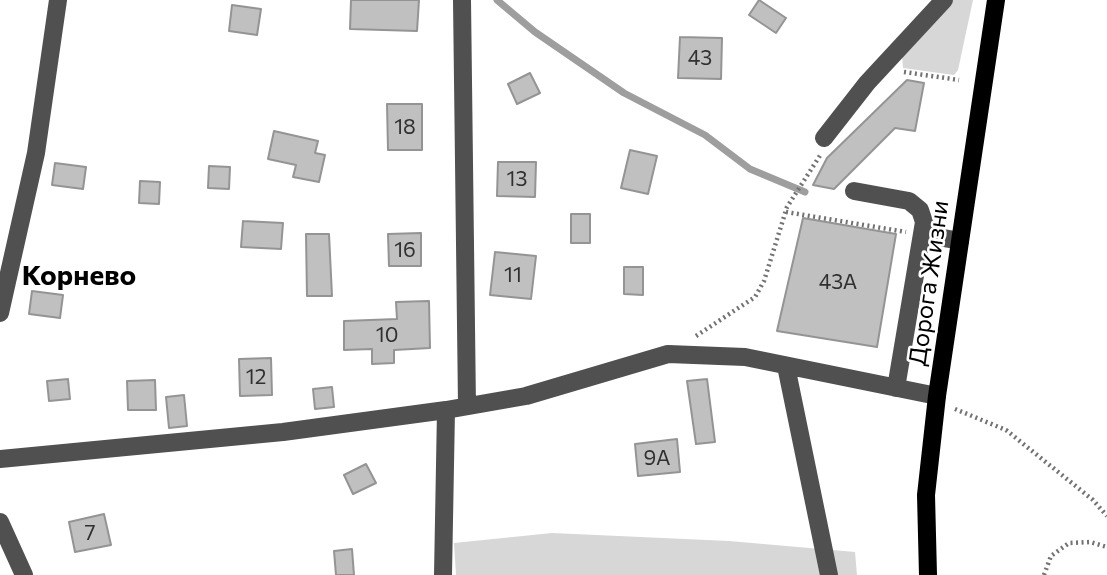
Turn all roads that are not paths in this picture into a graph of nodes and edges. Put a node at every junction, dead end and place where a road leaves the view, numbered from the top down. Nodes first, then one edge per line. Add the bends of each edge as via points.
1 (58, 0) edge
2 (462, 0) edge
3 (944, 0) edge
4 (996, 0) edge
5 (824, 138) dead end
6 (854, 191) dead end
7 (922, 234) junction
8 (960, 241) junction
9 (0, 313) edge
10 (786, 366) junction
11 (896, 388) junction
12 (937, 396) junction
13 (467, 405) junction
14 (446, 410) junction
15 (0, 459) edge
16 (0, 522) edge
17 (24, 575) edge
18 (443, 575) edge
19 (829, 575) edge
20 (928, 575) edge

1 - 9 street via 36,153
2 - 13 street
3 - 5 street via 867,83
4 - 8 main road, Дорога Жизни
6 - 7 street via 909,201 920,209
7 - 8 street
7 - 11 street
8 - 12 main road, Дорога Жизни
10 - 11 street
10 - 13 street via 717,354 668,354 526,396
10 - 19 street
11 - 12 street
12 - 20 main road, Дорога Жизни via 926,495
13 - 14 street
14 - 15 street via 283,432
14 - 18 street
16 - 17 street

